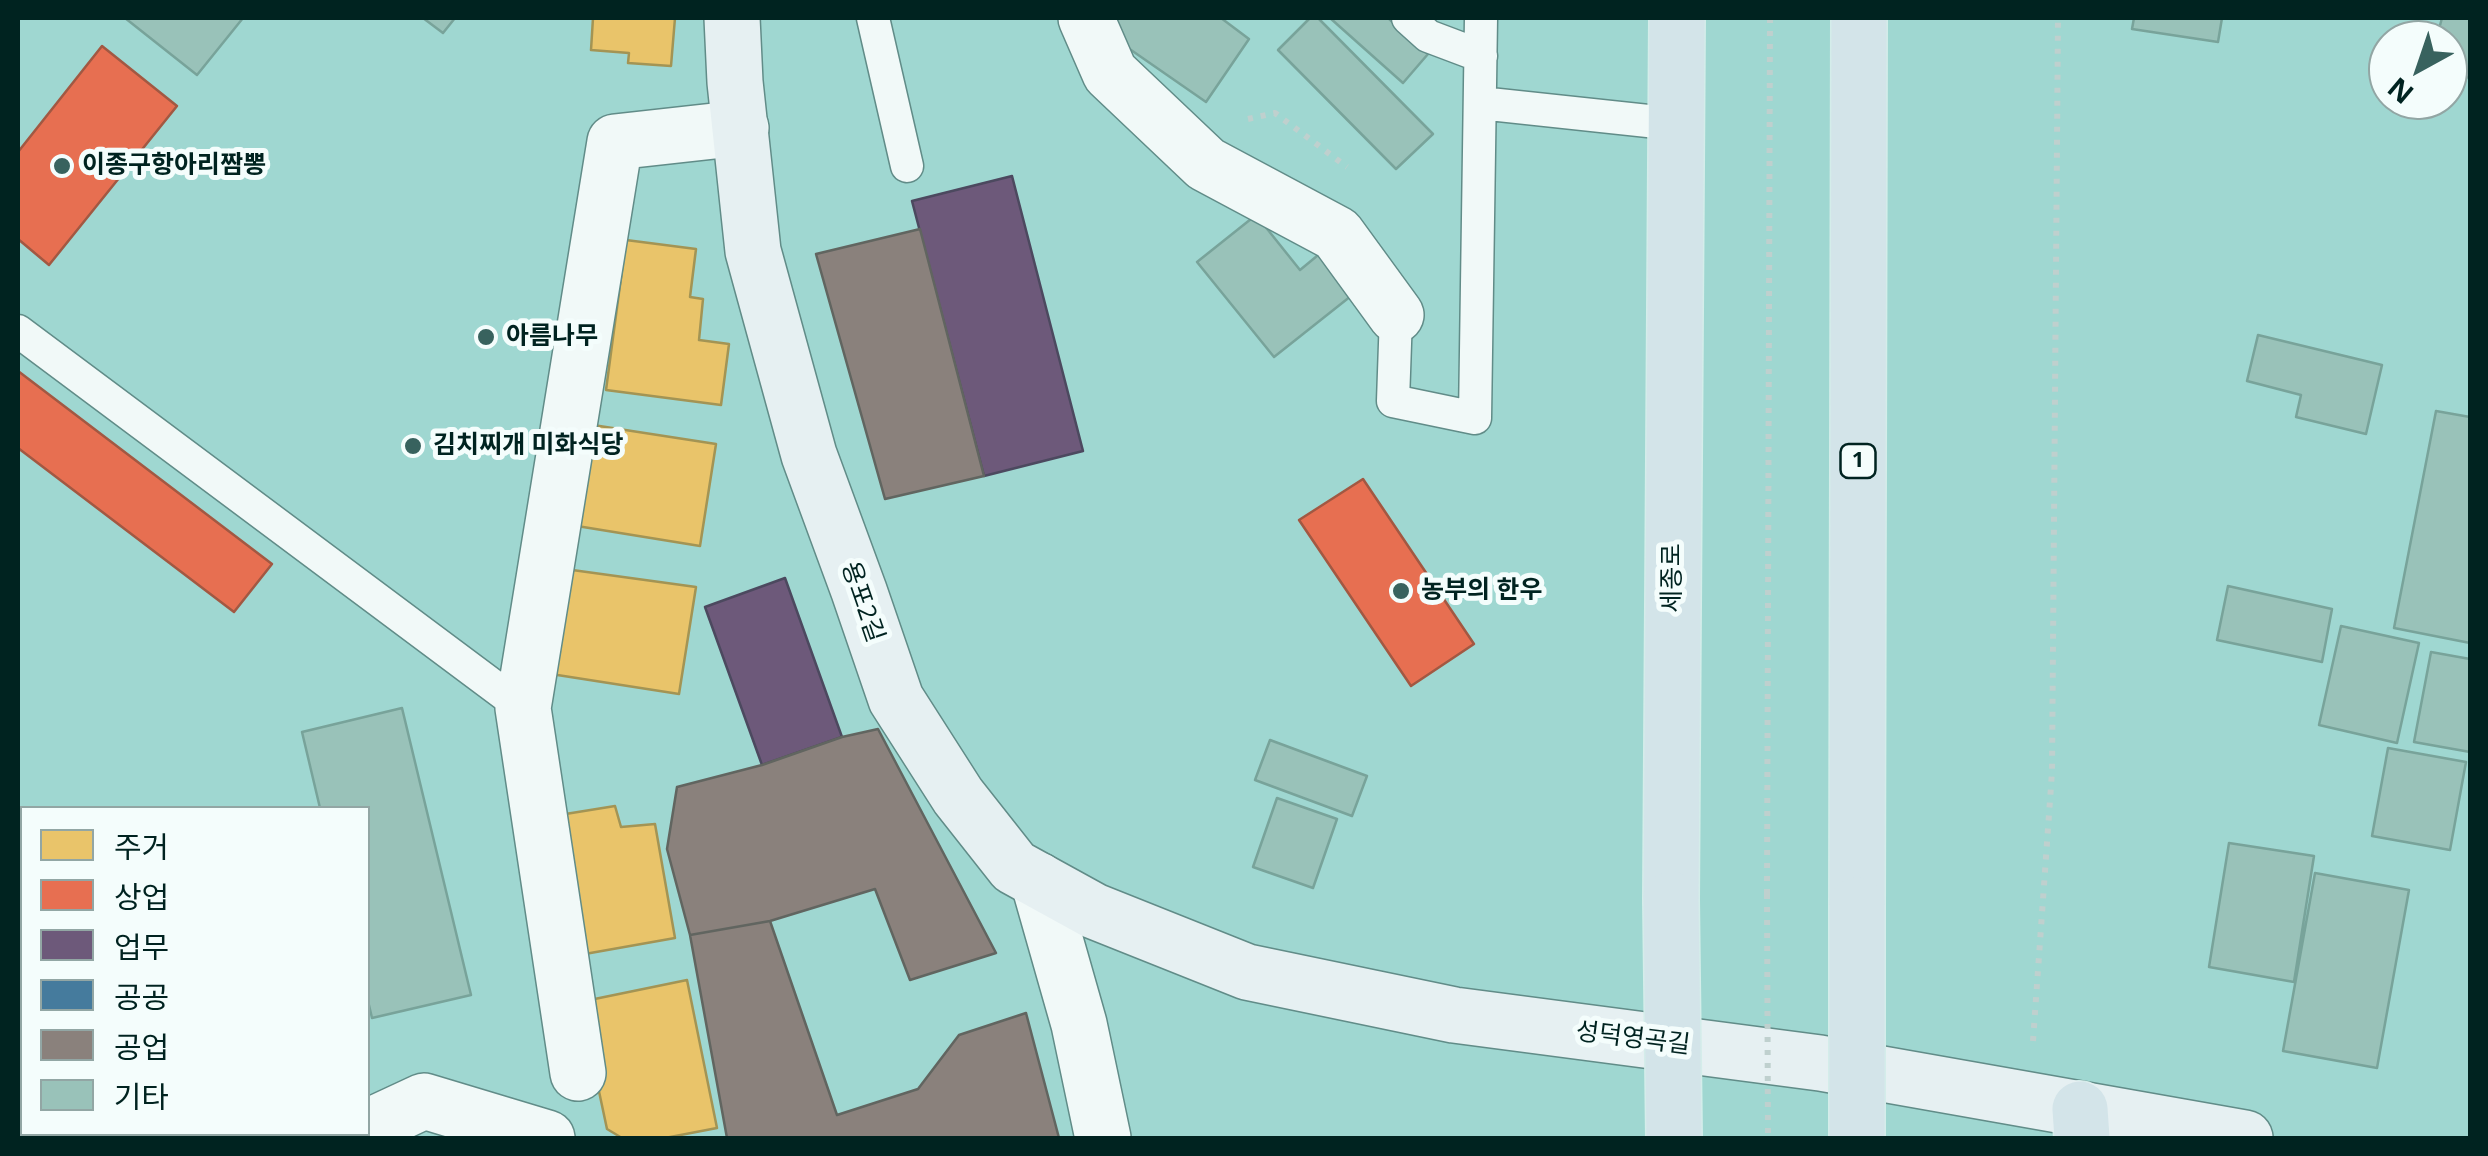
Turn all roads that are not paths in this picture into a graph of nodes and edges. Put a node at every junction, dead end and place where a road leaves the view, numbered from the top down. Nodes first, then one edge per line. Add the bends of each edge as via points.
1 (732, 18) edge
2 (873, 18) edge
3 (1086, 18) edge
4 (1408, 18) edge
5 (1481, 18) edge
6 (1676, 18) edge
7 (1859, 18) edge
8 (1480, 56) junction
9 (1480, 102) junction
10 (1676, 124) junction
11 (740, 128) junction
12 (907, 166) dead end
13 (1396, 315) joint
14 (18, 331) edge
15 (523, 708) junction
16 (1038, 880) junction
17 (578, 1072) dead end
18 (2064, 1116) edge
19 (370, 1126) edge
20 (547, 1138) edge
21 (1103, 1138) edge
22 (1674, 1138) edge
23 (1857, 1138) edge
24 (2245, 1138) edge

1 - 11 main road, 용포2길
2 - 12 lane
3 - 13 street via 1122,86 1206,164 1336,234
4 - 8 lane via 1428,36
5 - 8 lane
6 - 10 highway, 세종로
7 - 23 highway, 1, bridge
8 - 9 lane
9 - 10 lane
9 - 13 lane via 1475,418 1393,401
10 - 22 highway, 세종로, bridge
11 - 15 street via 615,142
11 - 16 main road, 용포2길 via 753,251 808,455 896,700 969,810 1014,866
14 - 15 lane
15 - 17 street
16 - 18 main road, 성덕영곡길 via 1247,972 1454,1015 1820,1063
16 - 21 street
18 - 24 main road, 성덕영곡길
19 - 20 street via 424,1101

